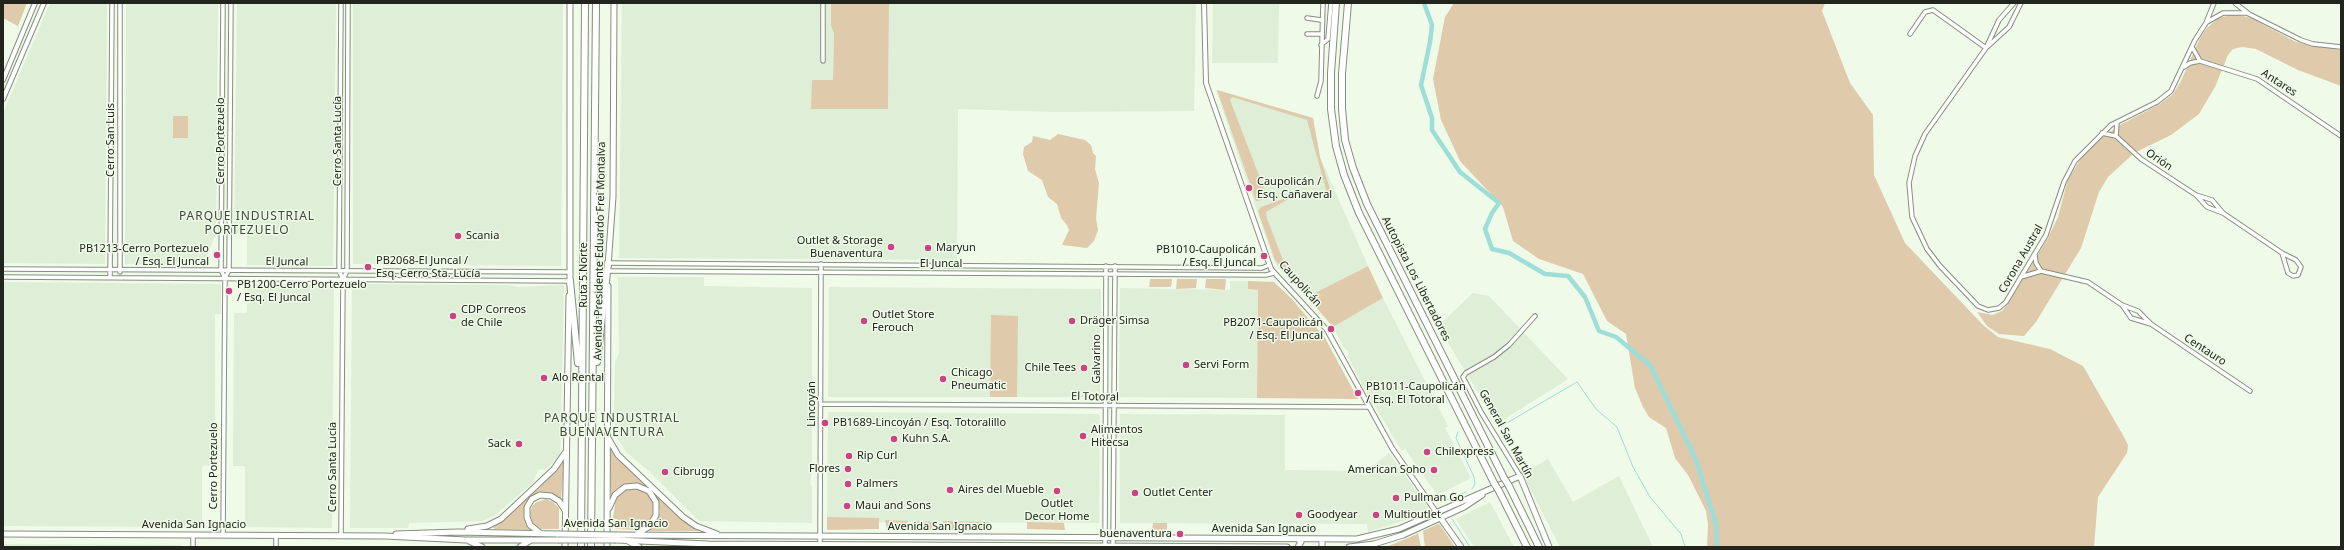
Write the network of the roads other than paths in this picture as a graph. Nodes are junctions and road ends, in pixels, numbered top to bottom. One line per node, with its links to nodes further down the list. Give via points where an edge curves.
1 (36, 3): 37 (street)
2 (44, 3): 39 (street)
3 (112, 3): 55 (street, Cerro San Luis)
4 (120, 3): 56 (street, Cerro San Luis)
5 (223, 3): 57 (street, Cerro Portezuelo)
6 (231, 3): 58 (street, Cerro Portezuelo)
7 (341, 3): 60 (street, Cerro Santa Lucía)
8 (348, 3): 61 (street, Cerro Santa Lucía)
9 (570, 3): 64 (main road)
10 (585, 3): 81 (highway, Ruta 5 Norte)
11 (596, 3): 80 (highway, Ruta 5 Norte)
12 (614, 3): 48 (main road, Avenida Presidente Eduardo Frei Montalva, via 613,197)
13 (823, 3): 34 (street)
14 (1204, 3): 51 (street, Caupolicán, via 1206,83)
15 (1323, 3): 25 (street)
16 (1331, 3): 30 (street, via 1328,39)
17 (1336, 3): 142 (highway, Autopista Los Libertadores, bridge, via 1331,109 1336,146 1344,175 1359,213)
18 (1348, 3): 143 (highway, Autopista Los Libertadores, bridge, via 1342,109 1345,140 1354,172 1377,224)
19 (2014, 3): 33 (street, Corona Austral, via 1996,25)
20 (2021, 3): 33 (street, Corona Austral, via 2009,27 1999,39)
21 (2214, 3): 26 (street, Corona Austral)
22 (2235, 3): 23 (street)
23 (2249, 14): 26 (street, via 2228,12); 32 (street, via 2307,42)
24 (1307, 18): 25 (street)
25 (1321, 20): 28 (street)
26 (2206, 23): 31 (street, Corona Austral)
27 (1307, 34): 28 (street)
28 (1321, 34): 30 (street)
29 (1910, 34): 33 (street, via 1925,12 1933,10)
30 (1321, 45): 38 (street, via 1321,81)
31 (2192, 47): 35 (street); 36 (street, Corona Austral)
32 (2341, 47)
33 (1986, 48): 73 (street, Corona Austral, via 1921,141 1910,177 1911,210 1918,234 1930,254 1981,307 1992,310 2001,306)
34 (823, 61)
35 (2200, 61): 36 (street); 43 (street, Antares, via 2262,81)
36 (2183, 68): 40 (street, Corona Austral, via 2176,85 2167,95)
37 (3, 80)
38 (1317, 96)
39 (3, 99)
40 (2117, 122): 41 (street, Corona Austral); 42 (street)
41 (2102, 133): 42 (street); 47 (street, Corona Austral, via 2078,157 2069,171 2051,226)
42 (2116, 136): 44 (street, Orión, via 2135,154)
43 (2341, 136)
44 (2196, 195): 45 (street, Orión, via 2207,207); 45 (street, Orión, via 2212,200)
45 (2223, 213): 46 (street, Orión)
46 (2282, 253): 46 (street, Orión, via 2288,273 2292,276 2298,275 2301,270 2300,264)
47 (2035, 254): 59 (street, via 2036,263); 73 (street, Corona Austral)
48 (608, 263): 49 (street, El Juncal); 62 (main road, Avenida Presidente Eduardo Frei Montalva); 80 (highway)
49 (646, 263): 50 (street, El Juncal); 63 (street)
50 (822, 264): 52 (street, El Juncal); 65 (street, Lincoyán)
51 (1269, 265): 53 (street, El Juncal, via 1262,268); 66 (street, Caupolicán)
52 (1106, 266): 53 (street, El Juncal); 67 (street, Galvarino)
53 (1115, 266): 68 (street, Galvarino)
54 (3, 269): 55 (street, El Juncal)
55 (110, 270): 56 (street, El Juncal); 70 (street, Cerro San Luis)
56 (120, 270): 57 (street, El Juncal); 71 (street, Cerro San Luis)
57 (221, 270): 58 (street, El Juncal); 72 (street, Cerro Portezuelo)
58 (229, 270): 60 (street, El Juncal); 72 (street, Cerro Portezuelo)
59 (2041, 270): 73 (street); 76 (street, Centauro, via 2088,282)
60 (339, 271): 61 (street, El Juncal); 74 (street, Cerro Santa Lucía)
61 (347, 271): 64 (street, El Juncal); 74 (street, Cerro Santa Lucía)
62 (608, 271): 63 (street, El Juncal); 86 (main road, Avenida Presidente Eduardo Frei Montalva)
63 (646, 271): 65 (street, El Juncal)
64 (570, 272): 75 (main road)
65 (821, 272): 67 (street, El Juncal); 82 (street, Lincoyán)
66 (1274, 273): 68 (street, El Juncal, via 1266,276); 85 (street, Caupolicán, via 1327,330)
67 (1106, 274): 68 (street, El Juncal); 83 (street, Galvarino)
68 (1115, 274): 84 (street, Galvarino)
69 (3, 277): 70 (street, El Juncal)
70 (110, 277): 71 (street, El Juncal)
71 (120, 277): 72 (street, El Juncal)
72 (225, 278): 74 (street, El Juncal); 101 (street, Cerro Portezuelo)
73 (2020, 278)
74 (343, 279): 75 (street, El Juncal); 103 (street, Cerro Santa Lucía)
75 (570, 281): 81 (highway); 87 (main road)
76 (2122, 305): 78 (street, Centauro, via 2138,311); 78 (street, Centauro, via 2131,318)
77 (1535, 316): 88 (street, General San Martín, via 1509,345 1464,375 1481,412)
78 (2150, 324): 79 (street, Centauro)
79 (2250, 391)
80 (593, 393): 133 (highway, Ruta 5 Norte)
81 (582, 402): 132 (highway, Ruta 5 Norte)
82 (820, 404): 83 (street, El Totoral); 107 (street, Lincoyán)
83 (1106, 406): 84 (street, El Totoral); 111 (street, Galvarino)
84 (1114, 406): 85 (street, El Totoral); 112 (street, Galvarino)
85 (1369, 407): 91 (street, Caupolicán, via 1398,458)
86 (607, 437): 92 (main road, Avenida Presidente Eduardo Frei Montalva); 106 (main road, via 618,454 687,520)
87 (566, 450): 90 (main road); 96 (main road, via 554,469 501,519 487,526)
88 (1520, 476): 89 (main road, Avenida San Ignacio); 144 (main road, General San Martín)
89 (1486, 492): 91 (main road, Avenida San Ignacio); 93 (main road, Avenida San Ignacio)
90 (565, 511): 98 (main road, via 559,501 552,496 540,494 532,499 527,509 527,517 533,528); 131 (main road)
91 (1436, 512): 93 (main road, Caupolicán); 94 (main road, Avenida San Ignacio)
92 (607, 515): 99 (main road, via 613,499 622,488 634,486 646,489 655,499 656,515 650,526); 134 (main road, Avenida Presidente Eduardo Frei Montalva)
93 (1441, 518): 95 (main road, Avenida San Ignacio); 141 (main road, Caupolicán)
94 (1420, 520): 95 (main road, via 1424,522); 115 (main road, Avenida San Ignacio, via 1391,532 1370,537)
95 (1424, 526): 140 (main road, Avenida San Ignacio, via 1381,543)
96 (458, 532): 98 (main road, Avenida San Ignacio); 104 (main road, Avenida San Ignacio)
97 (3, 534): 100 (main road, Avenida San Ignacio)
98 (541, 534): 109 (main road, Avenida San Ignacio, bridge)
99 (637, 534): 105 (main road, Avenida San Ignacio); 109 (main road, Avenida San Ignacio)
100 (193, 535): 101 (main road, Avenida San Ignacio); 127 (street)
101 (223, 535): 102 (main road, Avenida San Ignacio)
102 (276, 535): 103 (main road, Avenida San Ignacio); 128 (street)
103 (341, 536): 104 (main road, Avenida San Ignacio)
104 (385, 536): 116 (main road, Avenida San Ignacio)
105 (709, 536): 106 (main road, Avenida San Ignacio); 120 (main road)
106 (721, 536): 107 (main road, Avenida San Ignacio)
107 (820, 536): 108 (main road, Avenida San Ignacio); 121 (street, Lincoyán)
108 (850, 536): 110 (main road, Avenida San Ignacio); 122 (main road)
109 (617, 537): 117 (main road, Avenida San Ignacio, bridge); 118 (main road, Avenida San Ignacio)
110 (1013, 537): 111 (main road, Avenida San Ignacio); 123 (main road)
111 (1105, 538): 112 (main road, Avenida San Ignacio); 124 (street, Galvarino)
112 (1113, 538): 113 (main road, Avenida San Ignacio); 125 (street, Galvarino)
113 (1153, 538): 114 (main road, Avenida San Ignacio); 126 (main road)
114 (1298, 539): 115 (main road, Avenida San Ignacio); 138 (main road, via 1301,542)
115 (1322, 539): 139 (main road)
116 (466, 540): 117 (main road, Avenida San Ignacio); 129 (main road)
117 (533, 540): 130 (main road)
118 (625, 540): 119 (main road, Avenida San Ignacio); 135 (main road)
119 (696, 543): 120 (main road, Avenida San Ignacio); 136 (main road)
120 (709, 544): 121 (main road, Avenida San Ignacio)
121 (820, 544): 122 (main road, Avenida San Ignacio)
122 (850, 544): 123 (main road, Avenida San Ignacio)
123 (1013, 545): 124 (main road, Avenida San Ignacio)
124 (1105, 546): 125 (main road, Avenida San Ignacio)
125 (1113, 546): 126 (main road, Avenida San Ignacio)
126 (1153, 546): 137 (main road, Avenida San Ignacio)
127 (193, 547)
128 (276, 547)
129 (482, 547)
130 (520, 547)
131 (565, 547)
132 (581, 547)
133 (591, 547)
134 (607, 547)
135 (639, 547)
136 (683, 547)
137 (1287, 547)
138 (1298, 547)
139 (1322, 547)
140 (1349, 547)
141 (1461, 547)
142 (1527, 547)
143 (1539, 547)
144 (1549, 547)

